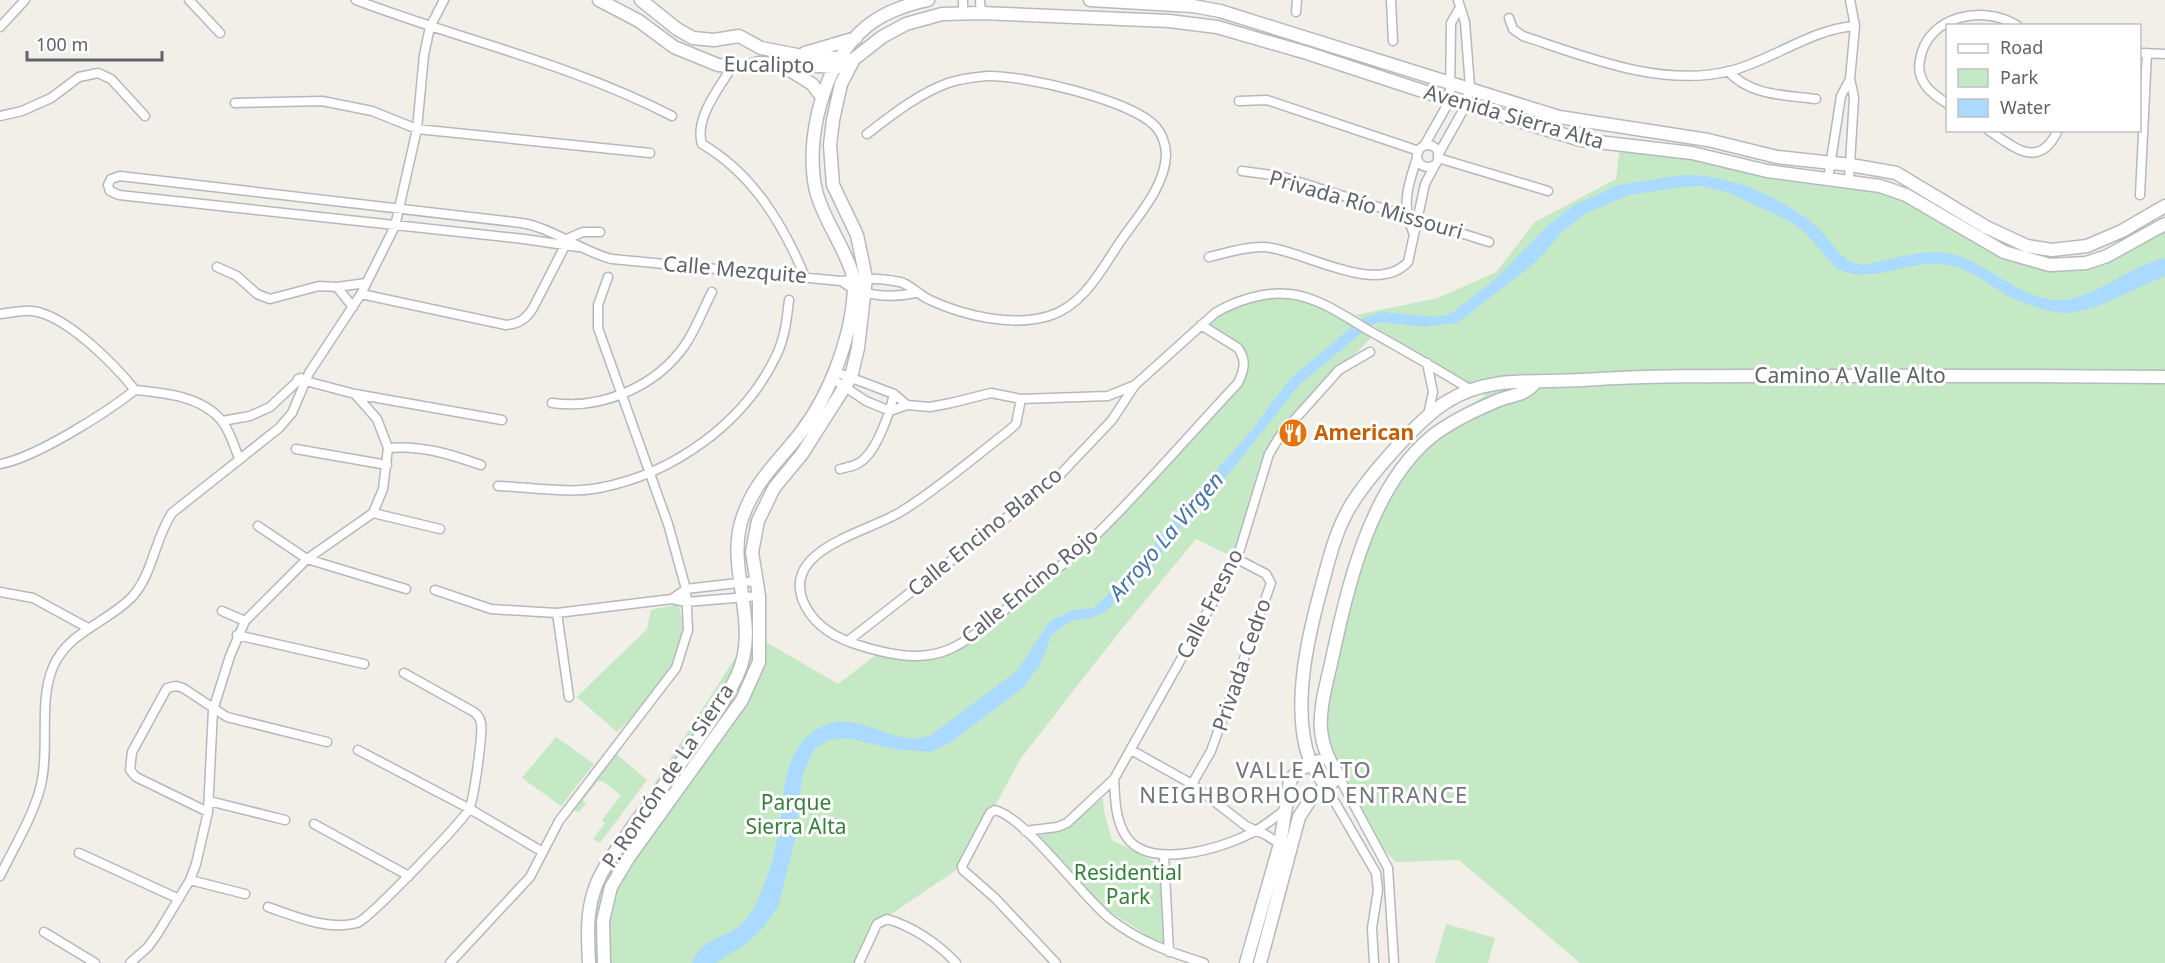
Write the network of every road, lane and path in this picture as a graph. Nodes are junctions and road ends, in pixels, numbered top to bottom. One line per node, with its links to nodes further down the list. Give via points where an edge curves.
1 (25, 0): 23 (street)
2 (189, 0): 26 (street)
3 (356, 0): 24 (street)
4 (444, 0): 24 (street)
5 (599, 0): 36 (street, Eucalipto, via 639,21 674,47)
6 (641, 0): 28 (street, Eucalipto, via 677,30 693,38)
7 (928, 0): 27 (street, via 897,8)
8 (963, 0): 17 (street)
9 (1090, 0): 15 (street, Avenida Sierra Alta)
10 (1298, 0): 16 (street)
11 (1391, 0): 29 (street)
12 (1850, 0): 21 (street)
13 (1458, 4): 30 (street, via 1451,23); 31 (street, via 1465,22)
14 (980, 6): 17 (street, Avenida Sierra Alta); 25 (street, Avenida Sierra Alta)
15 (1221, 10): 25 (street); 43 (street, Avenida Sierra Alta)
16 (1296, 12)
17 (963, 14): 38 (street, Avenida Sierra Alta, via 924,17 906,24)
18 (1509, 18): 41 (street, via 1516,33 1622,68 1674,74)
19 (1949, 24): 20 (street, via 1978,14 1993,15)
20 (2013, 24)
21 (1855, 26): 41 (street, via 1825,31); 42 (street)
22 (1946, 26): 50 (street, via 1933,33 1921,52 1919,75 1925,86)
23 (0, 27)
24 (430, 27): 54 (street, via 582,74); 57 (street)
25 (1217, 27): 47 (street, Avenida Sierra Alta)
26 (220, 33)
27 (856, 38): 35 (street); 38 (street)
28 (714, 40): 32 (street, Eucalipto, via 738,36); 36 (street)
29 (1393, 40)
30 (1451, 44): 31 (street); 43 (street)
31 (1466, 44): 44 (street)
32 (761, 48): 35 (street, Eucalipto); 37 (street)
33 (2143, 53): 34 (street); 72 (street)
34 (2165, 54)
35 (797, 56): 38 (street, Eucalipto)
36 (708, 62): 40 (street, Eucalipto)
37 (759, 63): 39 (street, Eucalipto); 40 (street, Eucalipto)
38 (844, 63): 39 (street, Eucalipto); 45 (street); 88 (street, P. Roncón de La Sierra, via 830,145 831,170 833,185 862,249)
39 (780, 64): 45 (street, via 812,84)
40 (732, 67): 86 (street, via 711,102 700,137 702,144 749,180 763,198)
41 (1728, 71): 46 (street, via 1737,81 1757,91)
42 (1850, 79): 55 (street, via 1841,96); 56 (street, via 1854,97)
43 (1452, 82): 44 (street, Avenida Sierra Alta); 47 (street)
44 (1470, 87): 51 (street); 60 (street, Avenida Sierra Alta, via 1559,117)
45 (822, 97): 88 (street, via 814,145 816,191)
46 (1816, 99)
47 (1450, 100): 51 (street, Avenida Sierra Alta); 63 (street)
48 (1239, 101): 63 (street, via 1268,100)
49 (235, 103): 57 (street, via 322,101 372,111)
50 (1946, 103)
51 (1466, 105): 62 (street, Avenida Sierra Alta, via 1581,140); 65 (street)
52 (0, 116): 53 (street, via 22,111 51,98 79,77 98,73 111,79)
53 (145, 116)
54 (672, 116)
55 (1838, 118): 56 (street); 66 (street)
56 (1852, 120): 67 (street)
57 (417, 129): 64 (street); 74 (street)
58 (1992, 132): 59 (street, via 2026,153 2044,148)
59 (2057, 132)
60 (1657, 133): 62 (street); 66 (street, Avenida Sierra Alta, via 1708,140 1777,157)
61 (867, 134): 91 (street, via 913,101 948,83 988,76 1068,90 1132,109 1155,126 1163,140 1165,164 1150,198 1091,285 1062,310 1028,319 986,316 953,310)
62 (1656, 148): 69 (street, Avenida Sierra Alta)
63 (1420, 152): 65 (street, via 1435,148); 65 (street, via 1424,166); 75 (street, via 1410,180)
64 (650, 153)
65 (1437, 159): 71 (street); 76 (street, via 1425,184)
66 (1831, 163): 67 (street, Avenida Sierra Alta); 69 (street)
67 (1851, 165): 70 (street); 73 (street, Avenida Sierra Alta, via 1896,173 2009,240 2044,249 2073,249 2097,243)
68 (1242, 171): 75 (street, Privada Río Missouri, via 1280,176)
69 (1828, 179): 70 (street, Avenida Sierra Alta)
70 (1849, 181): 77 (street, Avenida Sierra Alta, via 1906,195 2004,252 2050,265 2086,263 2107,256)
71 (1548, 191)
72 (2140, 195)
73 (2165, 206)
74 (400, 210): 78 (street); 78 (street, Calle Mezquite, via 120,176 108,185 110,191 119,195); 82 (street, Calle Mezquite, via 532,225)
75 (1405, 214): 76 (street, Privada Río Missouri); 80 (street)
76 (1419, 218): 80 (street); 81 (street, Privada Río Missouri)
77 (2165, 224)
78 (395, 226): 82 (street); 87 (street)
79 (600, 232): 82 (street, via 576,234)
80 (1413, 232): 83 (street, via 1408,262 1402,268 1381,274 1353,272 1264,247)
81 (1489, 242)
82 (565, 243): 86 (street, Calle Mezquite, via 629,261); 92 (street, via 533,308 515,324)
83 (1209, 256)
84 (217, 267): 89 (street, via 237,276 264,298 319,286)
85 (608, 277): 108 (street, via 597,319)
86 (805, 277): 88 (street, Calle Mezquite)
87 (366, 283): 89 (street); 92 (street)
88 (856, 284): 91 (street, via 898,297); 91 (street, via 902,282); 99 (street, P. Roncón de La Sierra); 102 (street, P. Roncón de La Sierra)
89 (337, 287): 94 (street)
90 (712, 292): 108 (street, via 685,346 650,378)
91 (916, 293)
92 (361, 294): 94 (street)
93 (789, 300): 126 (street, via 778,353 760,384 731,419 690,451)
94 (353, 307): 101 (street)
95 (0, 314): 105 (street, via 33,311 59,321 122,373)
96 (1201, 325): 98 (street, via 1226,306 1287,293 1331,308); 104 (street); 148 (street, Calle Encino Rojo, via 1242,353 1244,369 1238,383 1095,536 947,651 896,655)
97 (1370, 352): 132 (street, Calle Fresno, via 1339,370 1269,454)
98 (1426, 363): 106 (street); 115 (street, via 1433,392)
99 (834, 375): 102 (street); 134 (street, P. Roncón de La Sierra, via 801,433 759,482 748,503 737,544)
100 (2165, 377): 103 (street, Camino A Valle Alto, via 1657,377)
101 (302, 381): 107 (street); 118 (street, via 270,407 250,416); 121 (street, via 292,413 279,428)
102 (849, 381): 109 (street); 114 (street, via 866,401); 133 (street, P. Roncón de La Sierra, via 767,500 754,535)
103 (1535, 383): 106 (street, Camino A Valle Alto, via 1518,380); 156 (street, via 1528,391 1452,422 1415,453 1393,482 1360,554 1343,607 1322,712 1321,729)
104 (1135, 385): 110 (street); 117 (street, Calle Encino Blanco)
105 (135, 390): 118 (street, via 187,399); 122 (street, via 106,412)
106 (1471, 390): 115 (street, Camino A Valle Alto)
107 (355, 394): 116 (street); 119 (street, via 377,418)
108 (622, 394): 112 (street, via 584,405); 126 (street)
109 (894, 394): 113 (street); 114 (street)
110 (1107, 396): 111 (street); 117 (street, via 1113,407)
111 (1022, 399): 113 (street, via 991,393 930,407); 148 (street, Calle Encino Rojo, via 1016,424 905,510 831,545 806,564 799,586 808,614 822,629)
112 (552, 403)
113 (907, 405): 114 (street)
114 (890, 411): 125 (street, via 865,459)
115 (1428, 415): 157 (street, Camino A Valle Alto, via 1358,495 1336,535 1319,595 1301,700 1302,730)
116 (502, 420)
117 (1112, 420): 148 (street, Calle Encino Blanco, via 1049,484)
118 (222, 421): 121 (street)
119 (388, 448): 123 (street); 124 (street, via 407,446)
120 (296, 449): 123 (street)
121 (239, 458): 146 (street, via 172,513 164,524 142,584 128,601)
122 (0, 464)
123 (387, 465): 128 (street)
124 (481, 465)
125 (840, 469)
126 (651, 471): 127 (street, via 598,488); 136 (street)
127 (498, 486)
128 (373, 513): 130 (street); 131 (street)
129 (258, 526): 131 (street)
130 (440, 529)
131 (306, 559): 135 (street); 145 (street)
132 (1237, 559): 155 (street, Calle Fresno); 160 (street, Privada Cedro, via 1266,574 1271,583 1211,751)
133 (755, 581): 134 (street); 139 (street, P. Roncón de La Sierra)
134 (740, 583): 136 (street); 140 (street, P. Roncón de La Sierra)
135 (406, 589)
136 (686, 589): 141 (street); 142 (street)
137 (435, 590): 144 (street, via 491,609)
138 (0, 592): 146 (street, via 33,598)
139 (759, 596): 140 (street); 186 (street, P. Roncón de La Sierra, via 759,662 753,678 742,700 615,879 604,907)
140 (743, 597): 142 (street); 185 (street, P. Roncón de La Sierra, via 746,634 740,669 720,704 600,876 589,912)
141 (672, 599): 142 (street); 144 (street)
142 (686, 602): 171 (street, via 688,630 676,668 580,790)
143 (222, 611): 145 (street)
144 (557, 613): 151 (street)
145 (245, 621): 147 (street)
146 (88, 627): 174 (street, via 53,667 41,784)
147 (237, 635): 149 (street); 152 (street)
148 (848, 641)
149 (364, 664)
150 (404, 673): 163 (street, via 480,719 482,732)
151 (569, 697)
152 (213, 710): 153 (street, via 257,726); 162 (street); 165 (street, via 183,688 167,688 129,760 136,777)
153 (327, 742)
154 (358, 750): 163 (street)
155 (1131, 750): 159 (street, Calle Fresno); 160 (street)
156 (1328, 760): 157 (street); 158 (street)
157 (1311, 763): 161 (street, Camino A Valle Alto); 164 (street, via 1292,776)
158 (1339, 777): 161 (street); 194 (street, via 1388,868)
159 (1114, 779): 168 (street, Calle Fresno, via 1067,823); 173 (street, via 1123,833 1136,844)
160 (1192, 784): 169 (street)
161 (1325, 785): 192 (street, via 1304,806 1299,817); 193 (street, via 1376,873)
162 (209, 801): 165 (street); 166 (street)
163 (470, 808): 171 (street); 175 (street)
164 (1285, 810): 169 (street); 170 (street)
165 (208, 812): 176 (street)
166 (285, 820)
167 (314, 824): 175 (street)
168 (1025, 831): 181 (street, via 1108,916 1142,941); 189 (street, via 998,810 991,812 962,866)
169 (1254, 832): 170 (street, via 1266,834); 173 (street, via 1218,847)
170 (1280, 844): 191 (street)
171 (541, 851): 184 (street, via 519,891)
172 (79, 854): 178 (street)
173 (1164, 855): 181 (street)
174 (0, 876)
175 (408, 876): 179 (street, via 358,922 311,921)
176 (190, 880): 177 (street); 178 (street)
177 (245, 894)
178 (179, 899): 183 (street, via 148,947)
179 (267, 907)
180 (44, 932): 182 (street)
181 (1169, 952): 190 (street)
182 (95, 963)
183 (130, 963)
184 (450, 963)
185 (589, 963)
186 (604, 963)
187 (859, 963): 188 (street, via 880,921 887,919 935,944)
188 (956, 963)
189 (1056, 963)
190 (1204, 963)
191 (1246, 963)
192 (1260, 963)
193 (1374, 963)
194 (1394, 963)

